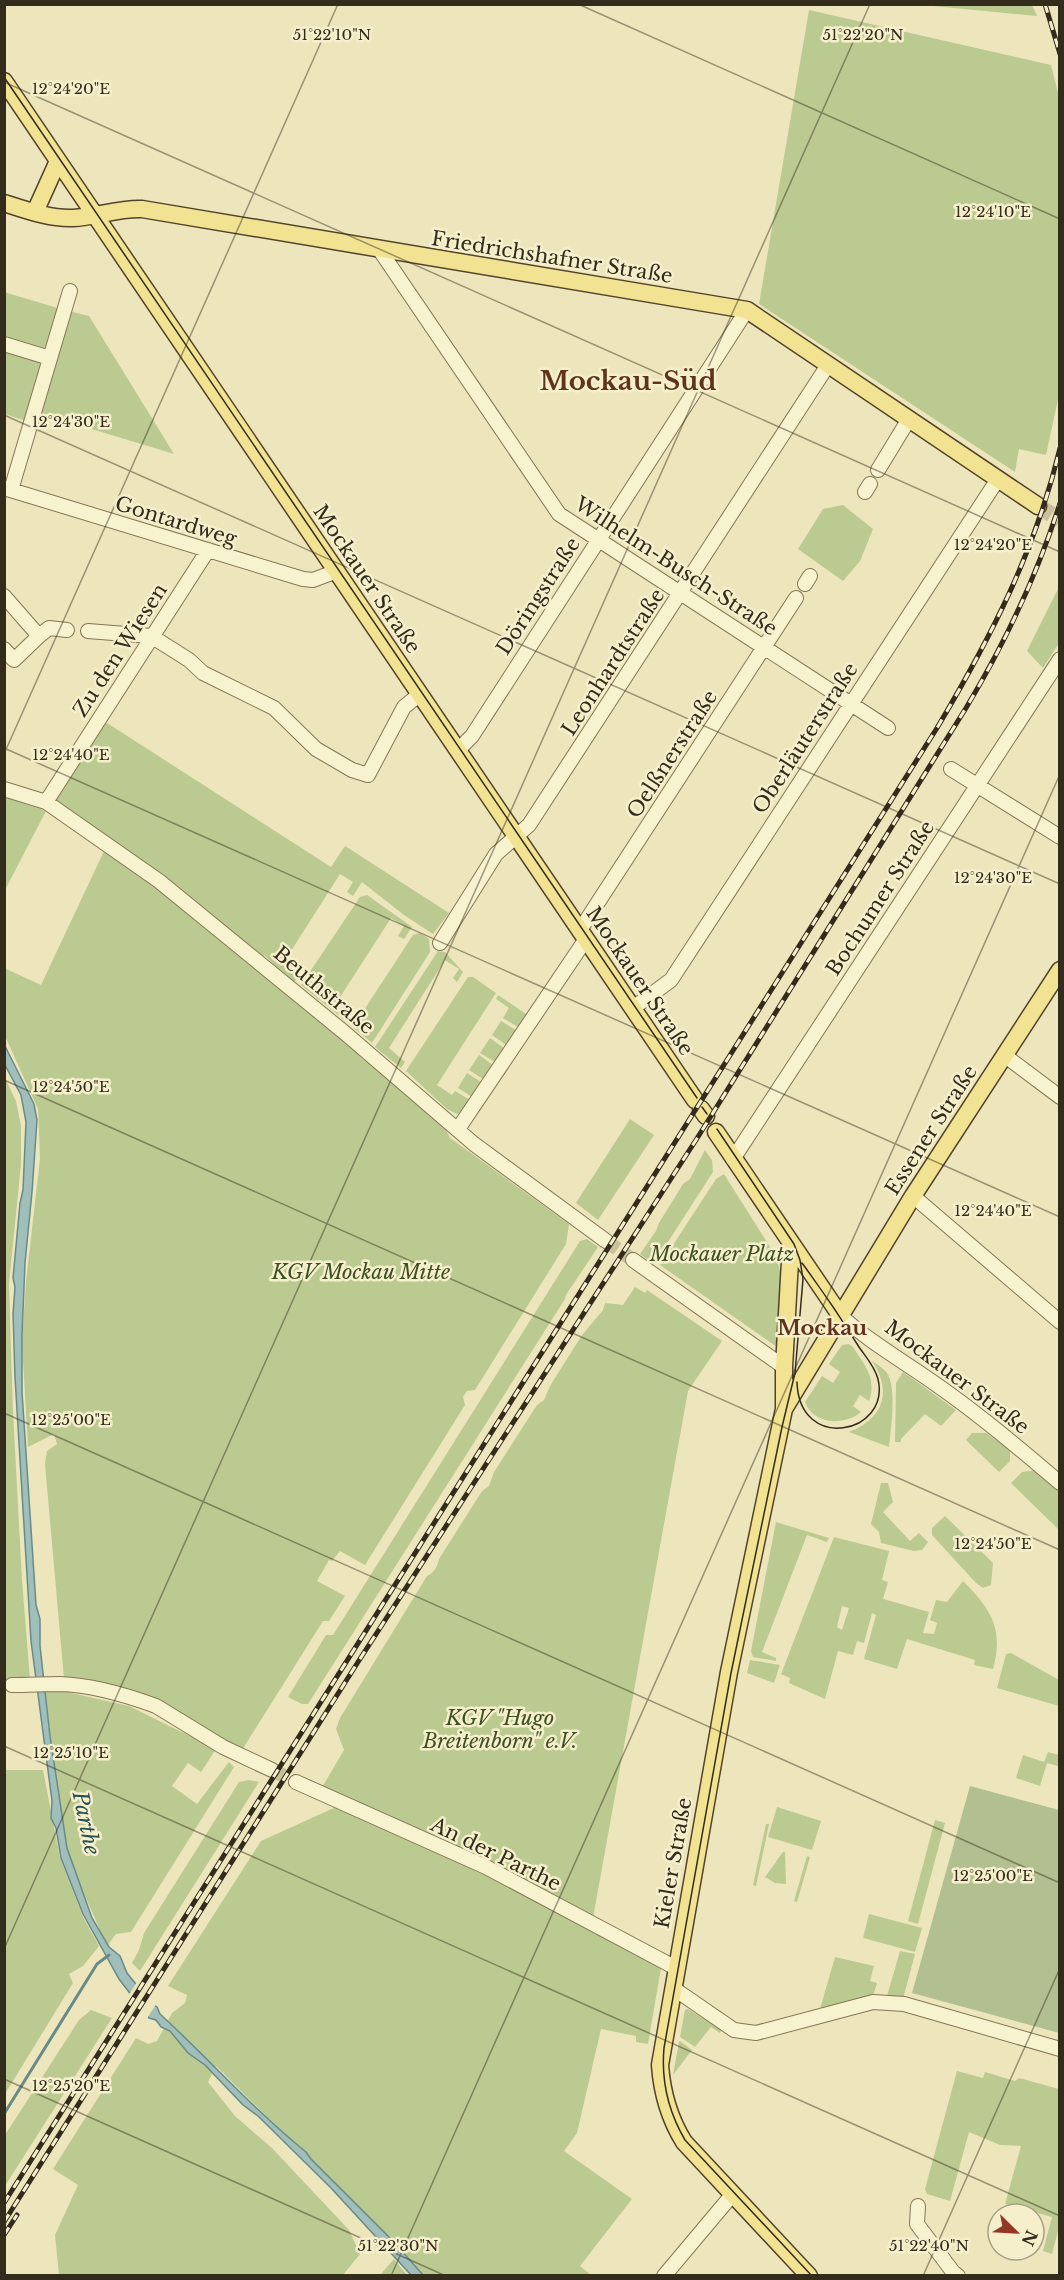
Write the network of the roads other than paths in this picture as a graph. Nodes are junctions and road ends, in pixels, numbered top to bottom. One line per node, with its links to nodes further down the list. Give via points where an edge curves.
1 (4, 81): 2 (main road, Mockauer Straße)
2 (58, 161): 4 (main road); 5 (main road, Mockauer Straße)
3 (4, 203): 4 (main road, Friedrichshafner Straße)
4 (35, 212): 5 (main road, Friedrichshafner Straße, via 67,218)
5 (95, 214): 6 (main road, Friedrichshafner Straße, via 142,209); 19 (main road, Mockauer Straße)
6 (379, 249): 8 (main road, Friedrichshafner Straße); 17 (street, Wilhelm-Busch-Straße, via 559,514)
7 (70, 291): 10 (street)
8 (747, 310): 11 (main road, Friedrichshafner Straße); 17 (street, Döringstraße)
9 (4, 344): 10 (street)
10 (50, 358): 15 (street)
11 (828, 365): 12 (main road, Friedrichshafner Straße); 20 (street, Leonhardtstraße)
12 (909, 419): 13 (street); 14 (main road, Friedrichshafner Straße)
13 (878, 470)
14 (998, 479): 16 (main road, Friedrichshafner Straße); 31 (street, Oberläuterstraße)
15 (8, 489): 18 (street, Gontardweg)
16 (1038, 506)
17 (598, 539): 20 (street, Wilhelm-Busch-Straße); 33 (street, Döringstraße, via 472,736)
18 (208, 550): 19 (street, Gontardweg, via 303,579); 26 (street, Zu den Wiesen)
19 (337, 571): 30 (main road, Mockauer Straße)
20 (681, 594): 27 (street, Wilhelm-Busch-Straße); 38 (street, Leonhardtstraße, via 529,825)
21 (4, 596): 25 (street)
22 (796, 598): 27 (street, Oelßnerstraße)
23 (67, 630): 25 (street, via 49,628)
24 (88, 631): 26 (street)
25 (39, 636): 28 (street, via 14,660)
26 (151, 636): 30 (street, via 213,679 274,708 316,749 368,775 404,707); 37 (street, Zu den Wiesen)
27 (764, 648): 31 (street, Wilhelm-Busch-Straße); 40 (street, Oelßnerstraße)
28 (4, 649)
29 (1059, 659): 35 (street, Bochumer Straße)
30 (420, 694): 33 (main road, Mockauer Straße)
31 (850, 704): 32 (street, Wilhelm-Busch-Straße); 43 (street, Oberläuterstraße, via 671,980)
32 (888, 728)
33 (458, 750): 38 (main road, Mockauer Straße)
34 (951, 769): 35 (street)
35 (976, 785): 39 (street); 49 (street, Bochumer Straße)
36 (4, 789): 37 (street, Beuthstraße)
37 (46, 802): 47 (street, Beuthstraße, via 159,881)
38 (516, 837): 40 (main road, Mockauer Straße); 41 (street, Leonhardtstraße, via 496,854)
39 (1059, 837)
40 (583, 935): 43 (main road, Mockauer Straße); 47 (street, Oelßnerstraße)
41 (440, 943)
42 (1059, 970): 44 (main road, Essener Straße)
43 (633, 1008): 46 (main road, Mockauer Straße)
44 (1004, 1055): 45 (street); 50 (main road, Essener Straße)
45 (1059, 1097)
46 (701, 1109)
47 (458, 1130): 51 (street, Beuthstraße)
48 (716, 1132): 49 (main road, Mockauer Straße)
49 (733, 1159): 52 (main road, Mockauer Straße)
50 (913, 1196): 54 (main road, Essener Straße); 55 (street)
51 (606, 1241)
52 (791, 1247): 54 (main road, Mockauer Straße); 56 (main road, Kieler Straße)
53 (633, 1260): 56 (street)
54 (840, 1315): 57 (main road, Kieler Straße); 58 (street, Mockauer Straße, via 938,1385)
55 (1059, 1322)
56 (783, 1367): 57 (main road, Kieler Straße)
57 (784, 1409): 62 (main road, Kieler Straße, via 729,1672)
58 (1059, 1483)
59 (12, 1685): 60 (street, via 99,1689 156,1706 223,1747)
60 (272, 1770)
61 (296, 1782): 62 (street, An der Parthe, via 486,1867)
62 (676, 1968): 63 (main road, Kieler Straße)
63 (673, 1988): 64 (street, via 734,2030 756,2033 873,2002 904,2004); 65 (main road, Kieler Straße, via 660,2065 672,2122 684,2142)
64 (1059, 2049)
65 (732, 2195): 67 (street); 68 (main road, Kieler Straße)
66 (918, 2206): 69 (street, via 917,2224)
67 (664, 2276)
68 (809, 2276)
69 (958, 2276)

